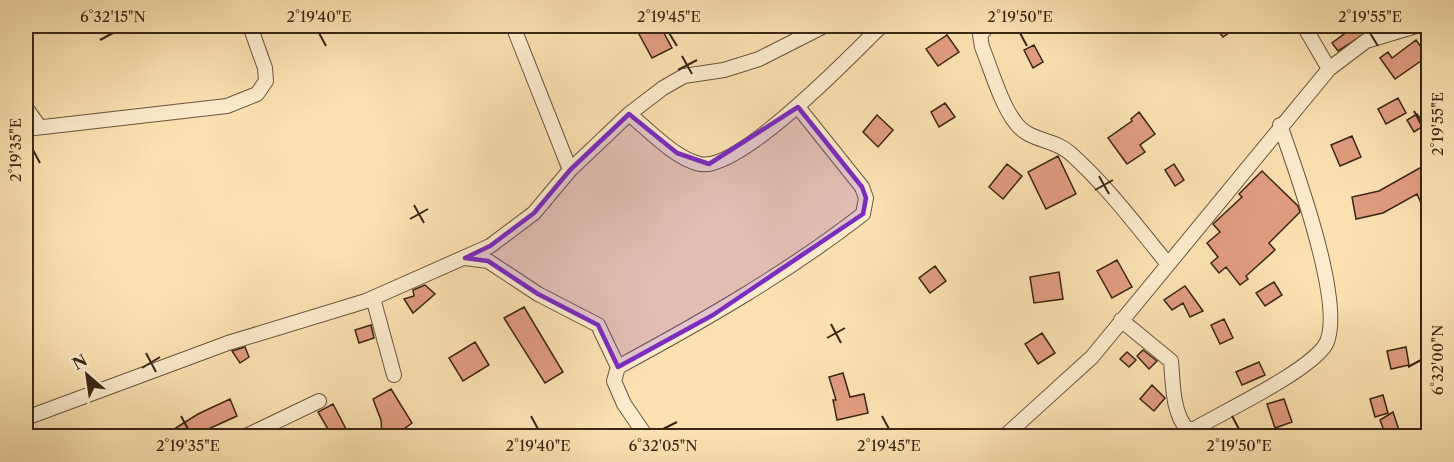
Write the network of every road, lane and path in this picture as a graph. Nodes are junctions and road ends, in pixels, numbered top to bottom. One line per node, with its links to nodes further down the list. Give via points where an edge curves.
1 (250, 26): 13 (street, via 266,68 266,81 257,94 227,106)
2 (513, 26): 14 (street)
3 (824, 26): 11 (street, via 759,59 684,76)
4 (881, 26): 9 (street)
5 (988, 26): 16 (street, via 980,34 982,47 1013,121 1030,135 1068,150)
6 (1304, 26): 8 (street)
7 (1416, 26): 8 (street, via 1366,41)
8 (1329, 69): 12 (street)
9 (798, 107): 11 (street, via 747,144 709,164 699,164 677,153); 19 (street, via 862,187 866,198 863,214 713,315)
10 (26, 108): 13 (street)
11 (629, 114): 14 (street)
12 (1280, 125): 16 (street); 18 (street, via 1314,226 1328,290 1331,326 1326,345 1310,363 1188,430 1182,424 1174,392 1171,361)
13 (32, 127)
14 (570, 170): 15 (street, via 534,213 513,231)
15 (465, 258): 17 (street); 19 (street, via 488,261 538,294 598,325)
16 (1167, 263): 18 (street)
17 (373, 298): 20 (street); 22 (street, via 228,343)
18 (1121, 320): 25 (street, via 1092,357)
19 (618, 367): 24 (street, via 614,381)
20 (394, 375)
21 (320, 401): 23 (street)
22 (26, 418)
23 (246, 436)
24 (646, 436)
25 (1005, 436)

